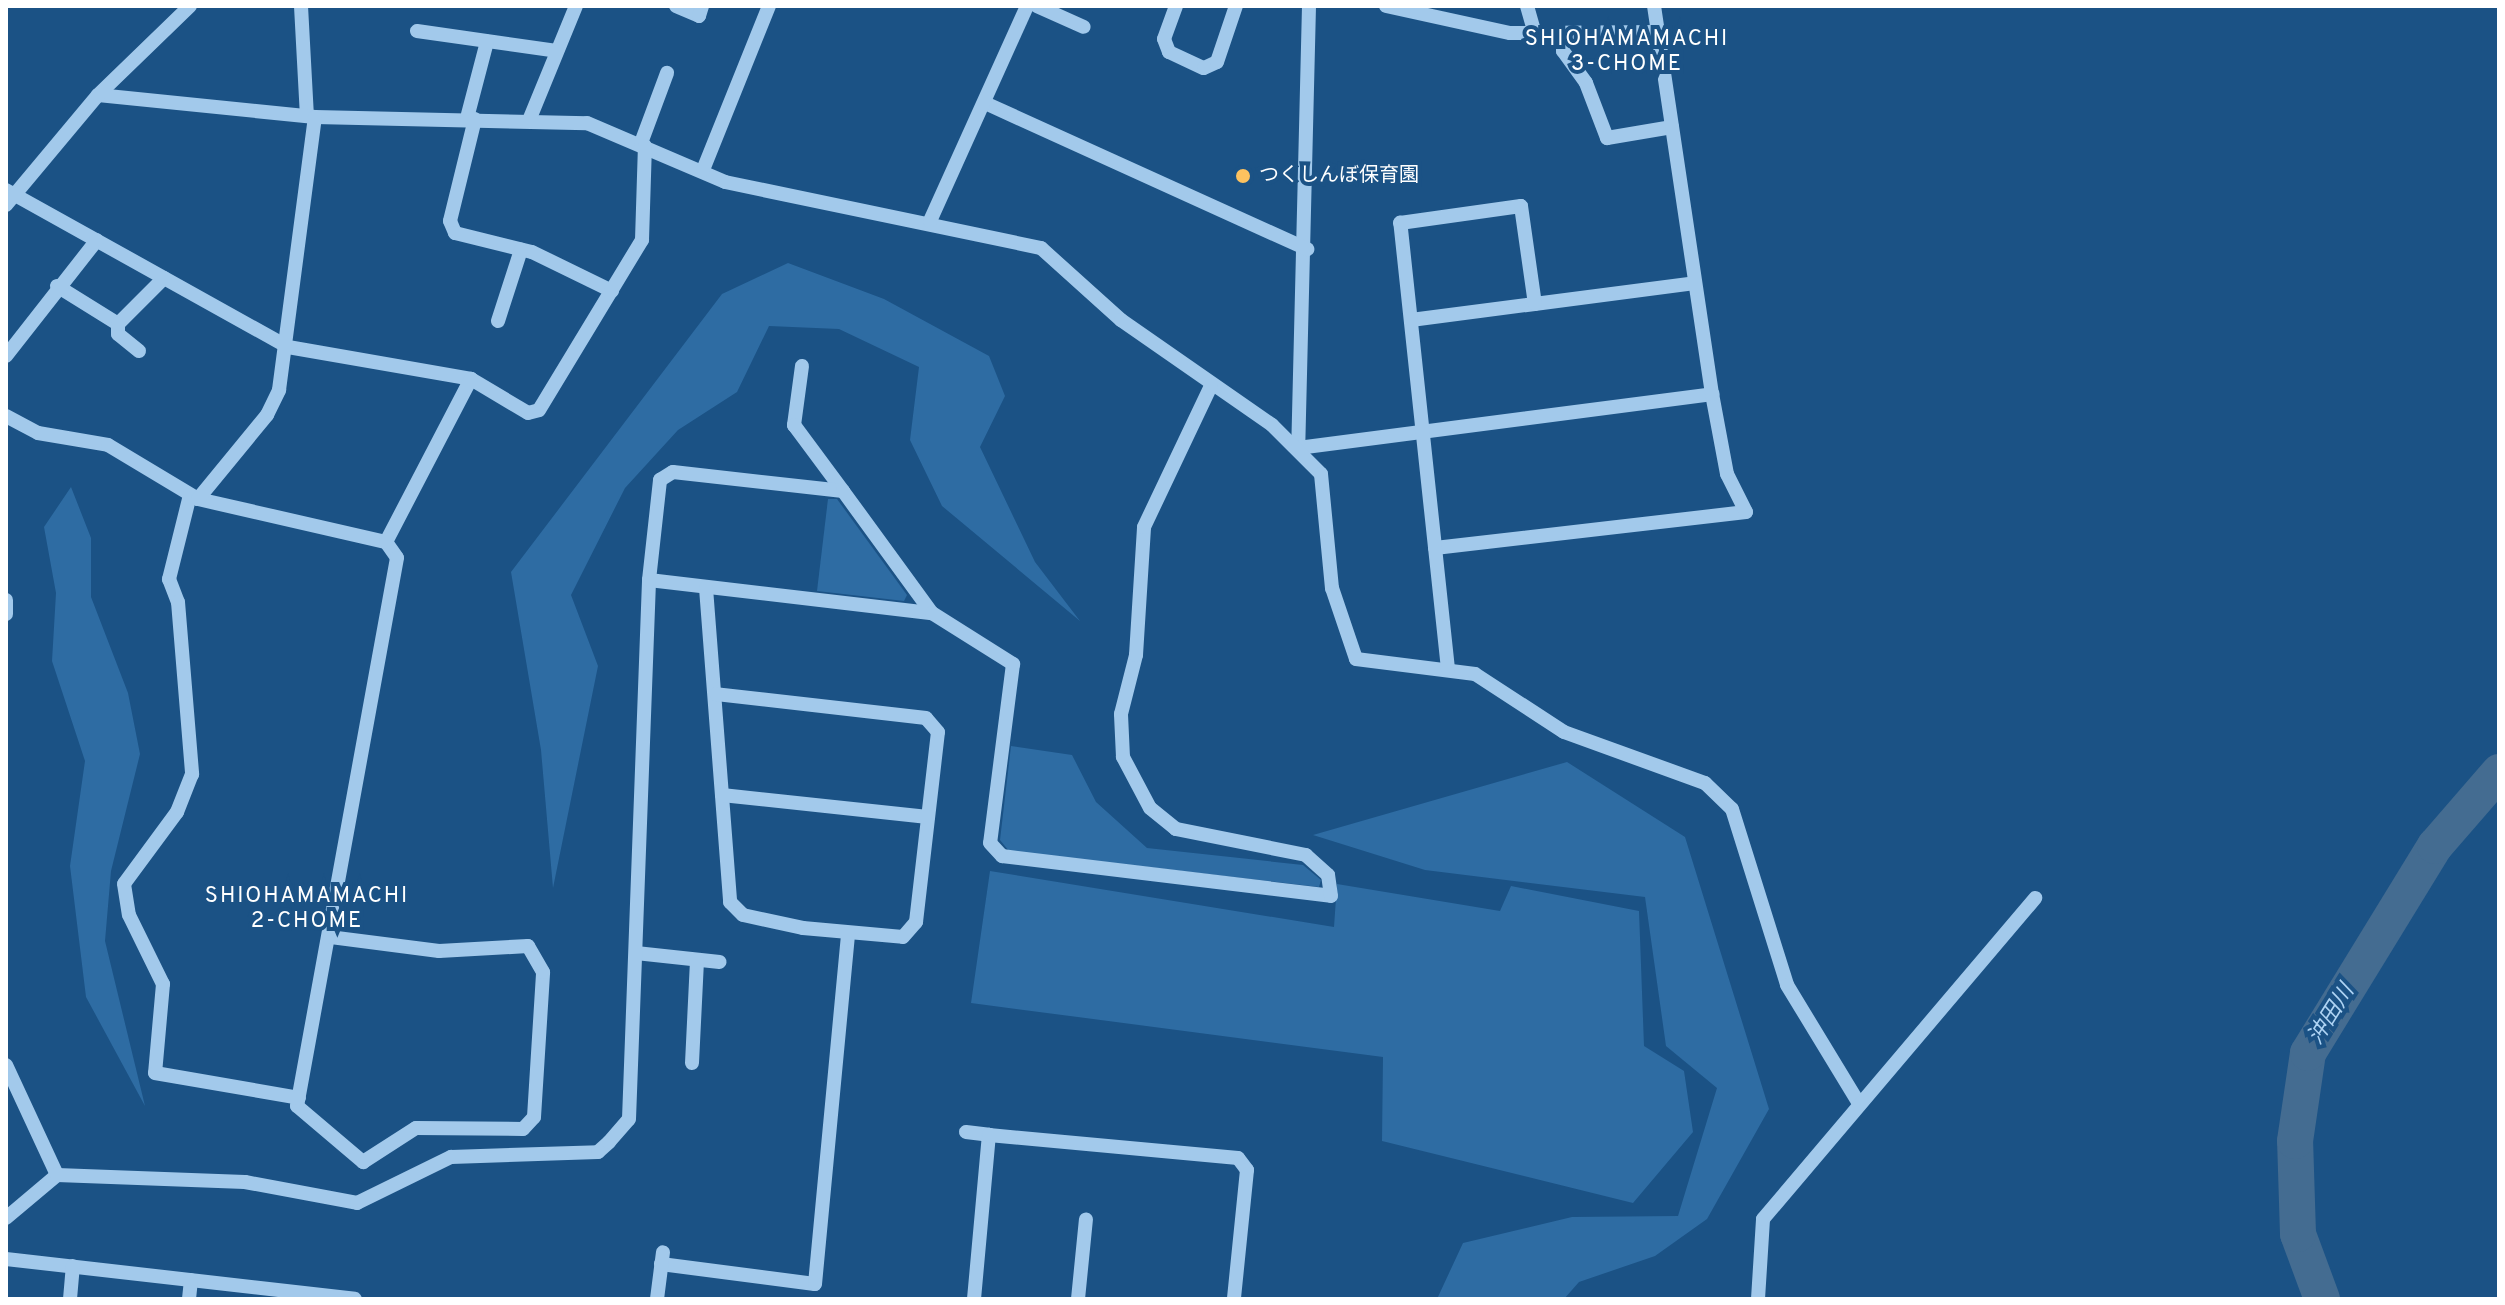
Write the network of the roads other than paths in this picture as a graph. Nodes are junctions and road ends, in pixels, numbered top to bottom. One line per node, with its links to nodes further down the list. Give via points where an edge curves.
1 (190, 6): 23 (street)
2 (301, 6): 25 (street)
3 (576, 6): 21 (street)
4 (676, 6): 5 (street, via 699,16)
5 (702, 6)
6 (769, 6): 30 (street)
7 (1027, 6): 24 (street)
8 (1037, 6): 15 (street)
9 (1176, 6): 10 (street, via 1164,39 1169,52 1204,68 1217,62)
10 (1236, 6)
11 (1309, 6): 34 (street)
12 (1386, 6): 18 (street)
13 (1527, 6): 18 (street)
14 (1654, 6): 17 (street)
15 (1084, 27)
16 (417, 31): 20 (street)
17 (1658, 32): 19 (street); 28 (street)
18 (1535, 34): 19 (street)
19 (1563, 35): 28 (street, via 1563,51 1586,83 1607,138)
20 (487, 42): 21 (street); 26 (street)
21 (557, 51): 27 (street)
22 (667, 73): 29 (street)
23 (98, 95): 25 (street); 31 (street)
24 (985, 103): 32 (street); 34 (street)
25 (311, 116): 26 (street); 44 (street)
26 (471, 118): 27 (street); 35 (street, via 450,221 455,233)
27 (530, 118): 29 (street, via 587,123)
28 (1672, 127): 37 (street)
29 (643, 144): 30 (street); 39 (street, via 642,240)
30 (703, 170): 32 (street, via 725,182)
31 (9, 196): 33 (street)
32 (930, 221): 49 (street, via 1041,248)
33 (97, 240): 36 (street); 38 (street)
34 (1307, 249): 53 (street)
35 (521, 250): 39 (street); 42 (street)
36 (164, 278): 43 (street); 44 (street)
37 (1695, 283): 40 (street); 50 (street)
38 (57, 286): 43 (street); 46 (street)
39 (612, 291): 48 (street, via 539,410 528,413)
40 (1535, 304): 41 (street); 41 (street, via 1521,206 1400,223)
41 (1411, 320): 52 (street)
42 (498, 321)
43 (118, 324): 45 (street, via 118,334)
44 (288, 347): 48 (street); 55 (street, via 267,415)
45 (139, 351)
46 (6, 356)
47 (802, 366): 54 (street, via 794,425)
48 (471, 379): 56 (street)
49 (1211, 386): 53 (street); 61 (street, via 1144,527 1136,655 1121,714 1123,757 1150,808 1176,829 1306,855 1328,875 1331,896 1002,856 990,843 1013,664)
50 (1712, 394): 52 (street); 57 (street, via 1727,474 1746,512)
51 (6, 416): 55 (street, via 38,433 108,445)
52 (1423, 430): 53 (street); 57 (street)
53 (1298, 448): 63 (street, via 1321,474 1332,588 1356,659)
54 (843, 491): 58 (street, via 673,472 660,480); 61 (street)
55 (194, 497): 56 (street); 75 (street, via 169,579 178,602 192,774 177,812 124,884 129,915 163,984 155,1073)
56 (386, 542): 69 (street, via 397,558)
57 (1435, 548): 63 (street)
58 (649, 580): 59 (street); 70 (street)
59 (706, 588): 61 (street); 64 (street)
60 (6, 600): 62 (street)
61 (932, 613)
62 (6, 614)
63 (1448, 669): 76 (street, via 1475,674 1564,732 1705,783 1732,809 1787,985)
64 (716, 694): 65 (street); 66 (street, via 926,718 938,732)
65 (722, 795): 66 (street); 68 (street, via 730,902 743,915)
66 (928, 817): 68 (street, via 916,922 903,937)
67 (2035, 898): 76 (street)
68 (848, 934): 85 (street)
69 (329, 937): 75 (street); 75 (street, via 439,951 528,946 543,972 534,1117 523,1129 416,1128 363,1162 297,1106)
70 (636, 953): 71 (street); 79 (street, via 629,1119 598,1152 451,1157 357,1203 245,1182)
71 (697, 960): 72 (street); 73 (street)
72 (720, 962)
73 (692, 1063)
74 (6, 1065): 79 (street)
75 (299, 1098)
76 (1858, 1102): 94 (street, via 1763,1219)
77 (966, 1132): 78 (street)
78 (989, 1135): 91 (street); 93 (street, via 1238,1158 1247,1170)
79 (57, 1175): 80 (street)
80 (6, 1218)
81 (1086, 1219): 92 (street)
82 (6, 1259): 83 (street)
83 (73, 1266): 84 (street); 87 (street)
84 (191, 1280): 86 (street); 88 (street)
85 (814, 1292): 90 (street, via 662,1258)
86 (310, 1296): 89 (street)
87 (70, 1299)
88 (189, 1299)
89 (355, 1299)
90 (657, 1299)
91 (974, 1299)
92 (1078, 1299)
93 (1234, 1299)
94 (1758, 1299)

